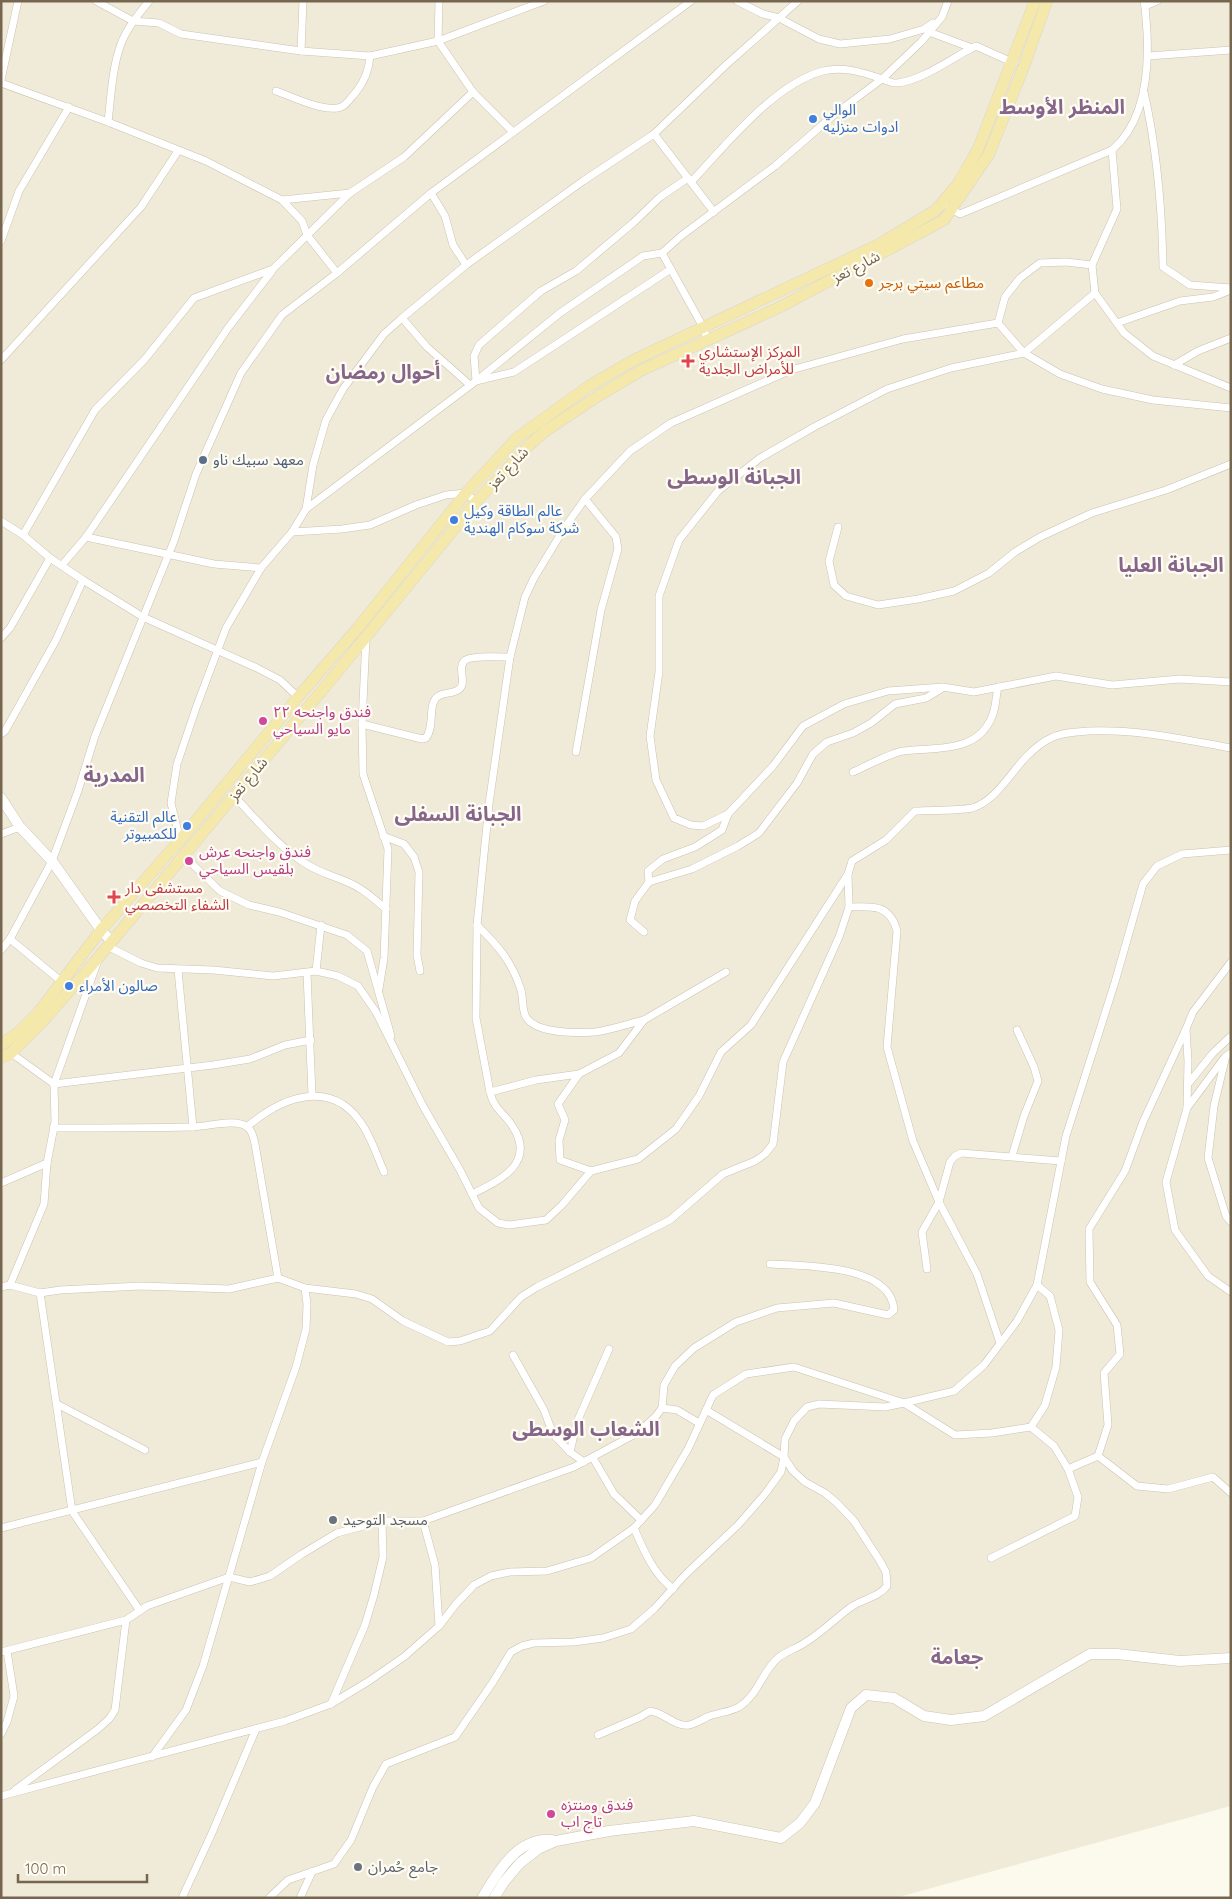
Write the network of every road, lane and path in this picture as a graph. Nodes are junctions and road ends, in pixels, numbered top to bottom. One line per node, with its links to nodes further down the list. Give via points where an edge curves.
1 (18, 1): 28 (street)
2 (96, 1): 17 (street)
3 (149, 1): 17 (street)
4 (303, 1): 22 (street)
5 (439, 1): 19 (street)
6 (544, 1): 19 (street)
7 (691, 1): 34 (street)
8 (737, 1): 16 (street)
9 (798, 1): 16 (street)
10 (948, 1): 15 (street)
11 (1035, 1): 25 (main road, شارع تعز)
12 (1047, 1): 26 (main road, شارع تعز)
13 (1157, 1): 14 (street)
14 (1144, 4): 24 (street)
15 (942, 17): 16 (street, via 924,30 840,44 819,39); 18 (street)
16 (779, 18): 35 (street)
17 (133, 21): 22 (street, via 159,23 181,34); 33 (street, via 121,45)
18 (929, 32): 20 (street); 27 (street)
19 (438, 41): 23 (street); 31 (street)
20 (972, 48): 25 (street, via 976,46); 27 (street, via 925,74 896,84)
21 (1231, 50): 24 (street)
22 (301, 51): 23 (street)
23 (370, 56): 29 (street, via 365,78 354,94 335,109)
24 (1148, 56): 30 (street)
25 (1012, 62): 26 (street); 42 (main road, شارع تعز, via 978,149)
26 (1024, 66): 42 (main road, شارع تعز, via 989,154)
27 (882, 79): 38 (street, via 841,69 825,70 803,78 757,113); 43 (street)
28 (1, 82): 32 (street)
29 (276, 91)
30 (1144, 91): 36 (street, via 1134,122); 52 (street, via 1153,130 1163,267 1190,285)
31 (473, 92): 34 (street); 39 (street, via 404,158)
32 (69, 108): 33 (street); 45 (street, via 19,191)
33 (108, 122): 37 (street)
34 (512, 132): 40 (street)
35 (654, 134): 38 (street); 47 (street)
36 (1112, 150): 42 (street, via 960,214); 48 (street, via 1117,210)
37 (178, 151): 41 (street, via 206,161); 61 (street, via 141,207)
38 (690, 180): 43 (street); 63 (street, via 660,197 576,271 542,292 479,346 474,356)
39 (350, 193): 41 (street); 44 (street)
40 (431, 193): 47 (street, via 445,216 453,245); 51 (street)
41 (282, 200): 44 (street, via 302,221)
42 (947, 206): 57 (main road, شارع تعز, via 878,245); 59 (main road, شارع تعز, via 944,220 780,307)
43 (714, 212): 46 (street)
44 (306, 235): 49 (street); 51 (street)
45 (2, 238)
46 (662, 253): 50 (street); 63 (street, via 644,256 560,313)
47 (466, 265): 54 (street)
48 (1092, 265): 53 (street); 56 (street, via 1040,264 1020,278 1004,297)
49 (273, 270): 74 (street, via 202,294 190,302 145,359 95,410); 75 (street, via 228,328)
50 (671, 270): 57 (street); 63 (street, via 514,372)
51 (337, 273): 76 (street, via 282,314 241,372 196,474)
52 (1231, 289): 55 (street, via 1213,297 1180,301)
53 (1096, 293): 55 (street); 60 (street)
54 (402, 318): 63 (street, via 427,347); 70 (street, via 384,334 343,389 326,420 313,465)
55 (1117, 322): 62 (street, via 1124,333 1153,356)
56 (998, 323): 60 (street); 68 (street, via 903,339 791,370 671,422 630,451)
57 (703, 327): 59 (street); 67 (main road, شارع تعز, via 589,386 517,438)
58 (1231, 338): 62 (street)
59 (708, 341): 69 (main road, شارع تعز, via 642,370 544,432)
60 (1024, 353): 65 (street, via 1060,374 1102,388 1153,400); 98 (street, via 951,368 887,390 814,427 760,458 718,491 679,540 660,596 659,672 650,736 656,780 674,818 681,822 703,826)
61 (1, 360)
62 (1174, 365): 64 (street)
63 (473, 383): 70 (street)
64 (1231, 388)
65 (1231, 408)
66 (1231, 464): 72 (street, via 1166,490 1092,512 1040,537 989,573 954,591 918,599 878,605 846,596 834,585 829,561)
67 (466, 493): 69 (street); 73 (street, via 446,495 416,505 370,526); 82 (main road, شارع تعز)
68 (584, 499): 86 (street, via 525,597); 94 (street, via 616,537 618,549 601,610)
69 (476, 502): 83 (main road, شارع تعز)
70 (306, 509): 73 (street)
71 (1, 522): 74 (street)
72 (838, 527)
73 (292, 532): 79 (street)
74 (23, 536): 77 (street)
75 (86, 537): 76 (street); 78 (street)
76 (167, 554): 79 (street, via 214,564); 81 (street)
77 (50, 558): 78 (street); 84 (street)
78 (62, 565): 80 (street)
79 (261, 568): 85 (street, via 226,628)
80 (83, 580): 81 (street); 92 (street, via 56,640)
81 (143, 617): 85 (street); 105 (street, via 95,736)
82 (357, 629): 83 (street); 90 (main road, شارع تعز)
83 (366, 637): 91 (street); 96 (main road, شارع تعز)
84 (1, 638)
85 (218, 650): 90 (street, via 280,680); 102 (street, via 177,764 171,803)
86 (510, 657): 91 (street, via 464,661 460,688 436,697 433,703 426,738); 111 (street, via 489,804)
87 (1231, 682): 89 (street, via 1180,679 1112,685 1056,676)
88 (943, 687): 89 (street, via 974,692); 98 (street, via 888,691 844,704 803,726 773,766); 107 (street, via 926,698 895,704 854,734 826,742 813,754 797,783 759,833 692,869)
89 (998, 687): 95 (street, via 993,714 977,736 966,743 902,752)
90 (298, 697): 102 (main road, شارع تعز)
91 (362, 724): 101 (street, via 363,774)
92 (1, 734)
93 (1231, 748): 106 (street, via 1138,732 1071,732 1052,737 1026,757 986,801 973,808 915,811 886,840 852,861)
94 (576, 752)
95 (854, 772)
96 (234, 796): 104 (main road, شارع تعز); 109 (street, via 303,863 367,892)
97 (1, 798): 99 (main road)
98 (728, 814): 107 (street, via 722,830 695,847 663,859 648,871)
99 (20, 827): 100 (street); 105 (main road)
100 (1, 834)
101 (383, 836): 109 (street, via 388,849); 121 (street, via 404,844 414,856 419,872 417,954)
102 (180, 840): 112 (main road, شارع تعز)
103 (1231, 850): 146 (street, via 1182,854 1157,866 1143,884)
104 (184, 856): 110 (street, via 220,891 249,905); 115 (main road, شارع تعز)
105 (52, 861): 112 (main road); 114 (street)
106 (848, 874): 108 (street); 148 (street, via 751,1025 721,1052 700,1096 676,1129 638,1159)
107 (649, 882): 113 (street, via 635,901 630,920)
108 (849, 907): 152 (street, via 874,906 894,920 897,931 887,1047 913,1141); 160 (street, via 839,937 783,1062 773,1144 765,1154 723,1174 670,1220 521,1297 490,1331 460,1342 448,1342 430,1335 372,1299)
109 (386, 909): 125 (street)
110 (321, 925): 120 (street); 125 (street, via 346,935 367,951)
111 (477, 925): 126 (street, via 510,961 530,1023 556,1031 595,1032); 139 (street, via 476,1018)
112 (100, 930): 115 (main road); 124 (main road, شارع تعز)
113 (644, 932)
114 (10, 940): 116 (street); 124 (street)
115 (109, 944): 117 (main road, شارع تعز); 119 (street, via 140,963)
116 (1, 950)
117 (98, 958): 133 (main road, شارع تعز, via 44,1020); 137 (street)
118 (1231, 962): 127 (street, via 1192,1012)
119 (178, 970): 122 (street, via 273,976); 135 (street)
120 (316, 971): 122 (street); 132 (street, via 338,976 358,986)
121 (420, 971)
122 (307, 972): 130 (street)
123 (726, 972): 126 (street)
124 (62, 982): 131 (main road, شارع تعز, via 38,1013)
125 (379, 989): 132 (street)
126 (644, 1020): 136 (street, via 619,1053)
127 (1186, 1029): 138 (street); 174 (street, via 1143,1122 1125,1171 1089,1229 1090,1282 1117,1325 1120,1354 1104,1373 1108,1425)
128 (1017, 1030): 145 (street, via 1038,1081)
129 (1231, 1036): 138 (street, via 1212,1053)
130 (311, 1040): 135 (street, via 285,1045 250,1059); 140 (street)
131 (1, 1045)
132 (395, 1049): 151 (street, via 422,1106)
133 (6, 1055): 137 (street)
134 (1228, 1055): 141 (street); 153 (street, via 1214,1106 1208,1158 1226,1216)
135 (187, 1068): 137 (street); 144 (street)
136 (579, 1074): 139 (street, via 536,1080); 148 (street, via 558,1104 565,1120 559,1140 560,1160)
137 (54, 1084): 143 (street)
138 (1187, 1084): 141 (street)
139 (490, 1092): 151 (street, via 492,1103 513,1127 521,1144 520,1154 517,1163 500,1181)
140 (312, 1095): 142 (street, via 295,1098 264,1112); 149 (street, via 343,1105 356,1117)
141 (1187, 1108): 161 (street, via 1166,1182 1175,1230 1208,1276)
142 (247, 1127): 144 (street, via 234,1123); 156 (street, via 255,1144)
143 (53, 1128): 144 (street); 147 (street)
144 (193, 1128)
145 (1012, 1156): 146 (street); 152 (street, via 961,1152 950,1162)
146 (1061, 1161): 158 (street)
147 (47, 1163): 150 (street); 157 (street, via 44,1204)
148 (591, 1171): 151 (street, via 546,1220 509,1225 498,1223 479,1208)
149 (384, 1172)
150 (1, 1183)
151 (472, 1194)
152 (939, 1202): 155 (street, via 922,1232); 163 (street, via 977,1274)
153 (1231, 1222)
154 (770, 1264): 168 (street, via 858,1273 878,1283 893,1302 894,1310 888,1315 834,1303 777,1308 736,1322 694,1348 675,1366 664,1385)
155 (927, 1270)
156 (278, 1278): 160 (street); 162 (street, via 229,1289 141,1286)
157 (10, 1285): 159 (street); 162 (street)
158 (1037, 1285): 163 (street, via 1017,1321); 171 (street, via 1050,1296 1059,1330 1056,1367 1048,1396)
159 (1, 1288)
160 (305, 1288): 177 (street, via 306,1329)
161 (1231, 1292)
162 (40, 1293): 167 (street)
163 (1000, 1343): 166 (street, via 984,1365 954,1392)
164 (609, 1349): 173 (street, via 577,1422)
165 (513, 1356): 173 (street, via 544,1410 552,1434)
166 (904, 1403): 169 (street, via 794,1368 746,1374 713,1395); 171 (street, via 955,1435); 175 (street, via 885,1407 819,1404 807,1407 794,1421 785,1439)
167 (57, 1404): 172 (street); 181 (street)
168 (662, 1408): 170 (street, via 677,1410); 176 (street, via 639,1432)
169 (706, 1410): 170 (street); 175 (street)
170 (699, 1423): 182 (street, via 668,1484)
171 (1031, 1427): 179 (street, via 1054,1446)
172 (145, 1450)
173 (570, 1452): 178 (street)
174 (1098, 1456): 179 (street); 180 (street, via 1137,1486 1168,1489 1213,1477)
175 (784, 1457): 189 (street, via 780,1472 765,1494); 198 (street, via 804,1482 825,1493 854,1521 886,1572 887,1586 882,1592 852,1607 804,1644 780,1656 766,1670 749,1700 736,1708 688,1725 650,1710)
176 (593, 1458): 178 (street); 182 (street, via 614,1494)
177 (262, 1462): 181 (street); 188 (street)
178 (584, 1462): 184 (street)
179 (1068, 1469): 187 (street, via 1078,1497 1075,1516)
180 (1231, 1493)
181 (72, 1511): 185 (street); 190 (street)
182 (641, 1520): 186 (street)
183 (382, 1521): 184 (street); 188 (street, via 337,1533 270,1576 250,1582); 195 (street, via 383,1557 374,1595 365,1625)
184 (423, 1521): 192 (street, via 435,1565)
185 (1, 1528)
186 (634, 1528): 189 (street, via 654,1570); 192 (street, via 592,1558 547,1571 491,1576 474,1585)
187 (991, 1558)
188 (229, 1577): 190 (street); 199 (street, via 203,1666 186,1710)
189 (673, 1590): 203 (street, via 631,1629 603,1638 534,1643 511,1652 455,1737 386,1764 351,1840 334,1864)
190 (140, 1611): 191 (street)
191 (126, 1620): 193 (street); 200 (street, via 115,1710 98,1729)
192 (439, 1626): 195 (street, via 405,1656)
193 (4, 1651): 197 (street, via 14,1696)
194 (1231, 1658): 202 (main road, via 1180,1661 1090,1654 984,1716 952,1720 924,1716 894,1698 866,1695 851,1708 815,1803 800,1823 781,1838 694,1821)
195 (331, 1704): 196 (street)
196 (256, 1729): 199 (street); 204 (street)
197 (1, 1734)
198 (598, 1735)
199 (152, 1756): 200 (street)
200 (10, 1794): 201 (street)
201 (1, 1796)
202 (556, 1841): 207 (main road, via 536,1841 519,1849); 208 (main road, via 538,1849 520,1863)
203 (312, 1872): 205 (street, via 288,1880); 206 (street)
204 (182, 1898)
205 (269, 1898)
206 (300, 1898)
207 (482, 1898)
208 (494, 1898)

